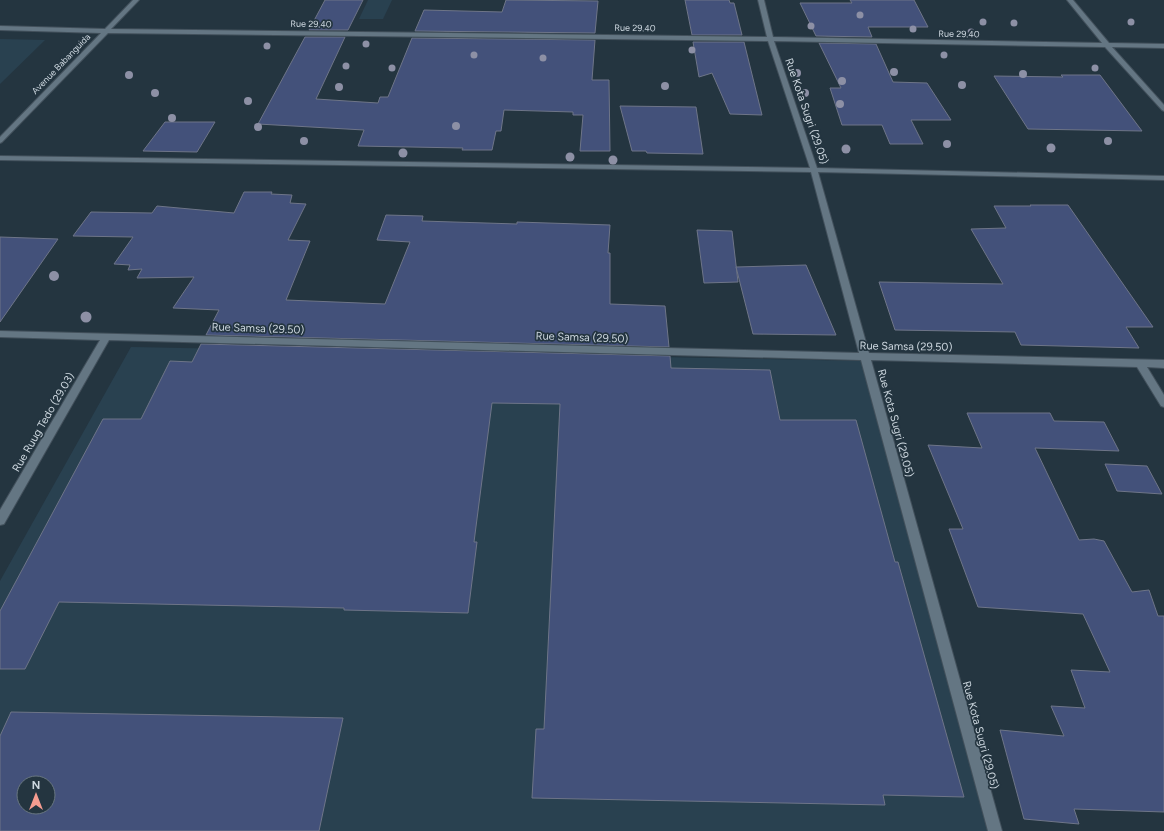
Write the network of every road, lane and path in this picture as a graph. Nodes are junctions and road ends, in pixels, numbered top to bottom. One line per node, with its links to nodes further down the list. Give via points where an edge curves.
1 (136, 0): 5 (street, Avenue Babanguida)
2 (761, 0): 6 (street, Rue Kota Sugri (29.05))
3 (1070, 0): 7 (street)
4 (0, 28): 5 (street, Rue 29.40)
5 (106, 31): 6 (street, Rue 29.40); 10 (street, Avenue Babanguida)
6 (770, 39): 7 (street, Rue 29.40); 12 (street, Rue Kota Sugri (29.05))
7 (1107, 46): 8 (street, Rue 29.40); 9 (street)
8 (1164, 46)
9 (1164, 109)
10 (0, 141)
11 (0, 158): 12 (street)
12 (814, 170): 13 (street); 16 (street, Rue Kota Sugri (29.05))
13 (1164, 178)
14 (0, 334): 15 (street, Rue Samsa (29.50))
15 (107, 336): 16 (street, Rue Samsa (29.50)); 20 (street, Rue Ruug Tedo (29.03))
16 (865, 357): 17 (street, Rue Samsa (29.50)); 21 (street, Rue Kota Sugri (29.05))
17 (1140, 364): 18 (street, Rue Samsa (29.50)); 19 (street)
18 (1164, 364)
19 (1164, 404)
20 (0, 520)
21 (995, 831)

